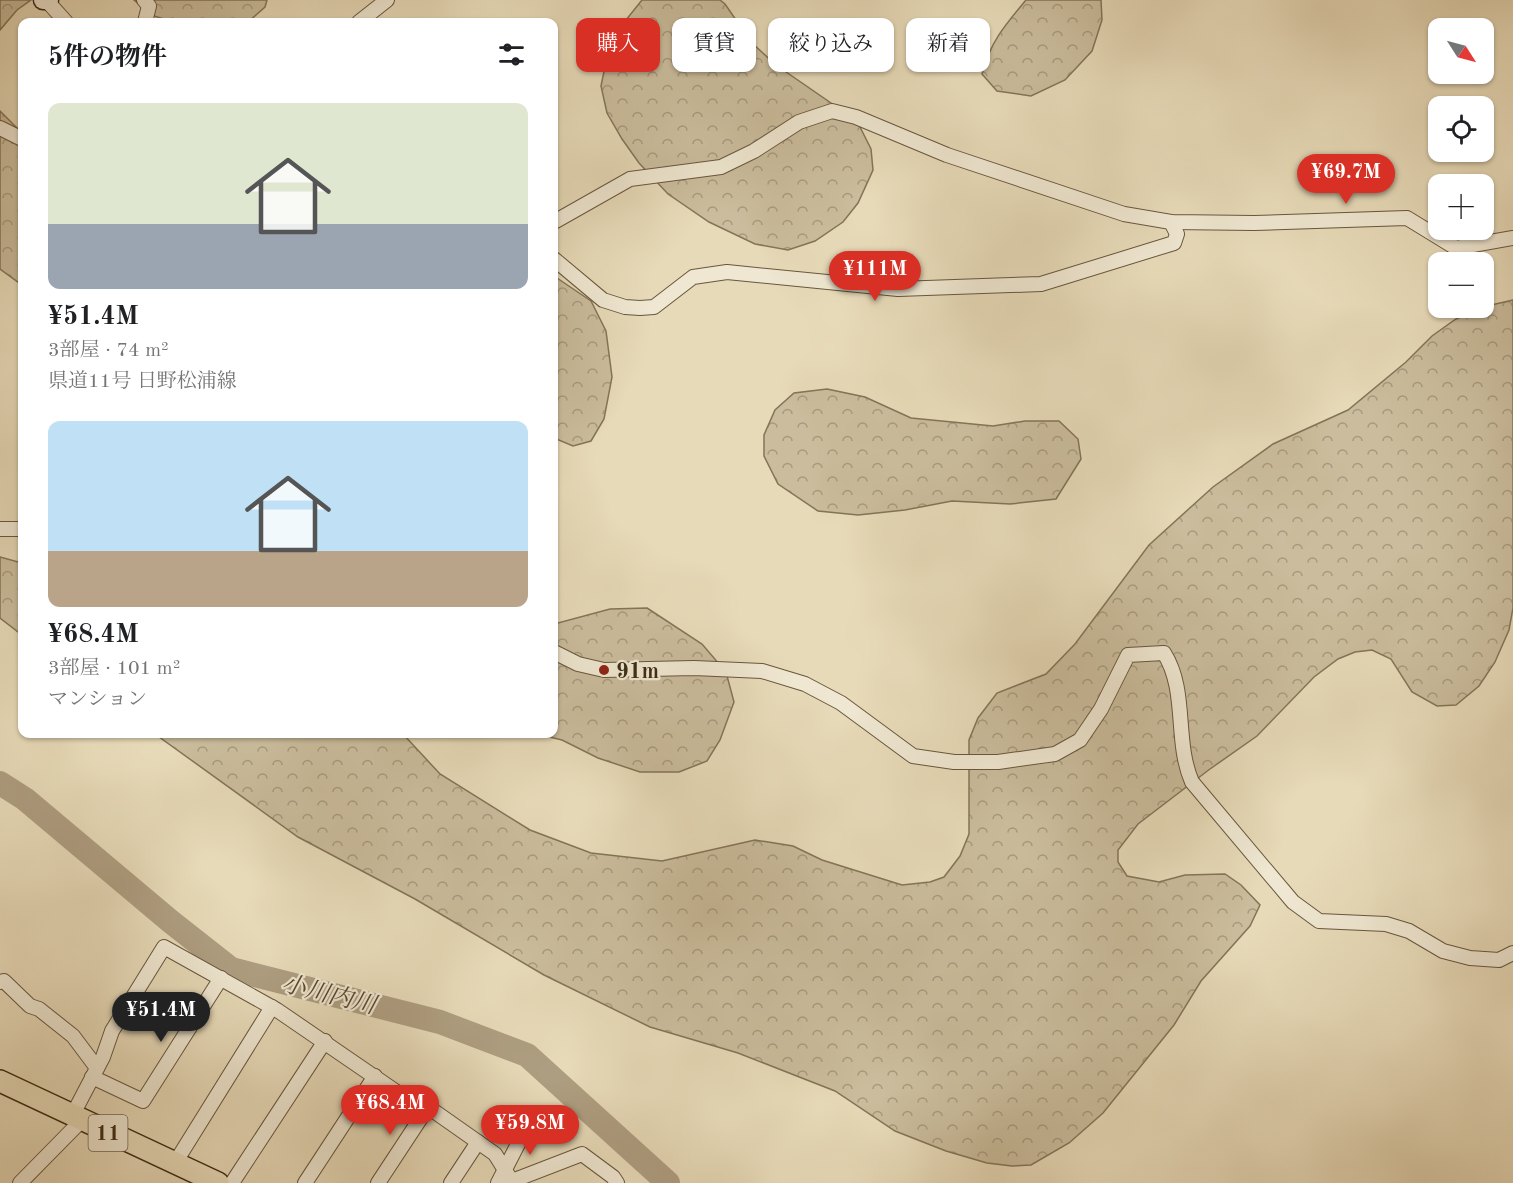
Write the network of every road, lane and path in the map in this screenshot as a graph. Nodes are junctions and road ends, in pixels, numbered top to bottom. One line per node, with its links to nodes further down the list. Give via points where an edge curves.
1 (46, 0): 4 (street)
2 (144, 0): 5 (street, via 149,6)
3 (387, 0): 6 (street)
4 (62, 18)
5 (146, 18)
6 (364, 18)
7 (0, 129): 8 (street)
8 (18, 137)
9 (558, 220): 10 (street, via 630,179 722,167 799,122 832,111 947,155 1124,214)
10 (1172, 222): 11 (street, via 1254,224 1407,218 1456,248); 12 (street, via 1177,234 1174,243 1041,284 898,289 727,272 693,277 654,307 640,308 603,300)
11 (1513, 238)
12 (558, 262)
13 (0, 529): 14 (street)
14 (18, 529)
15 (558, 654): 16 (street, via 604,670 762,671 805,684 841,703 913,756 954,762 998,762 1055,754 1080,740 1101,709 1128,655 1164,653 1173,667 1185,766 1192,782 1293,902 1319,921 1386,924 1409,931 1443,951 1470,958 1499,960)
16 (1513, 953)
17 (221, 978): 19 (street); 21 (street, via 143,1101); 21 (street, via 164,947 112,1031)
18 (0, 982): 21 (street, via 4,981 30,1006 73,1036)
19 (272, 1007): 20 (street); 28 (street)
20 (325, 1041): 22 (street); 32 (street)
21 (95, 1072): 26 (street)
22 (375, 1076): 24 (street, via 401,1095); 33 (street)
23 (0, 1081): 26 (main road, 11)
24 (428, 1107): 27 (street); 34 (street)
25 (537, 1114): 29 (street, via 520,1140)
26 (77, 1118): 28 (main road, 11); 30 (street)
27 (478, 1142): 29 (street, via 495,1154); 35 (street)
28 (175, 1163): 31 (main road, 11)
29 (507, 1179): 36 (street, via 582,1154)
30 (20, 1183)
31 (218, 1183)
32 (232, 1183)
33 (305, 1183)
34 (378, 1183)
35 (451, 1183)
36 (616, 1183)

